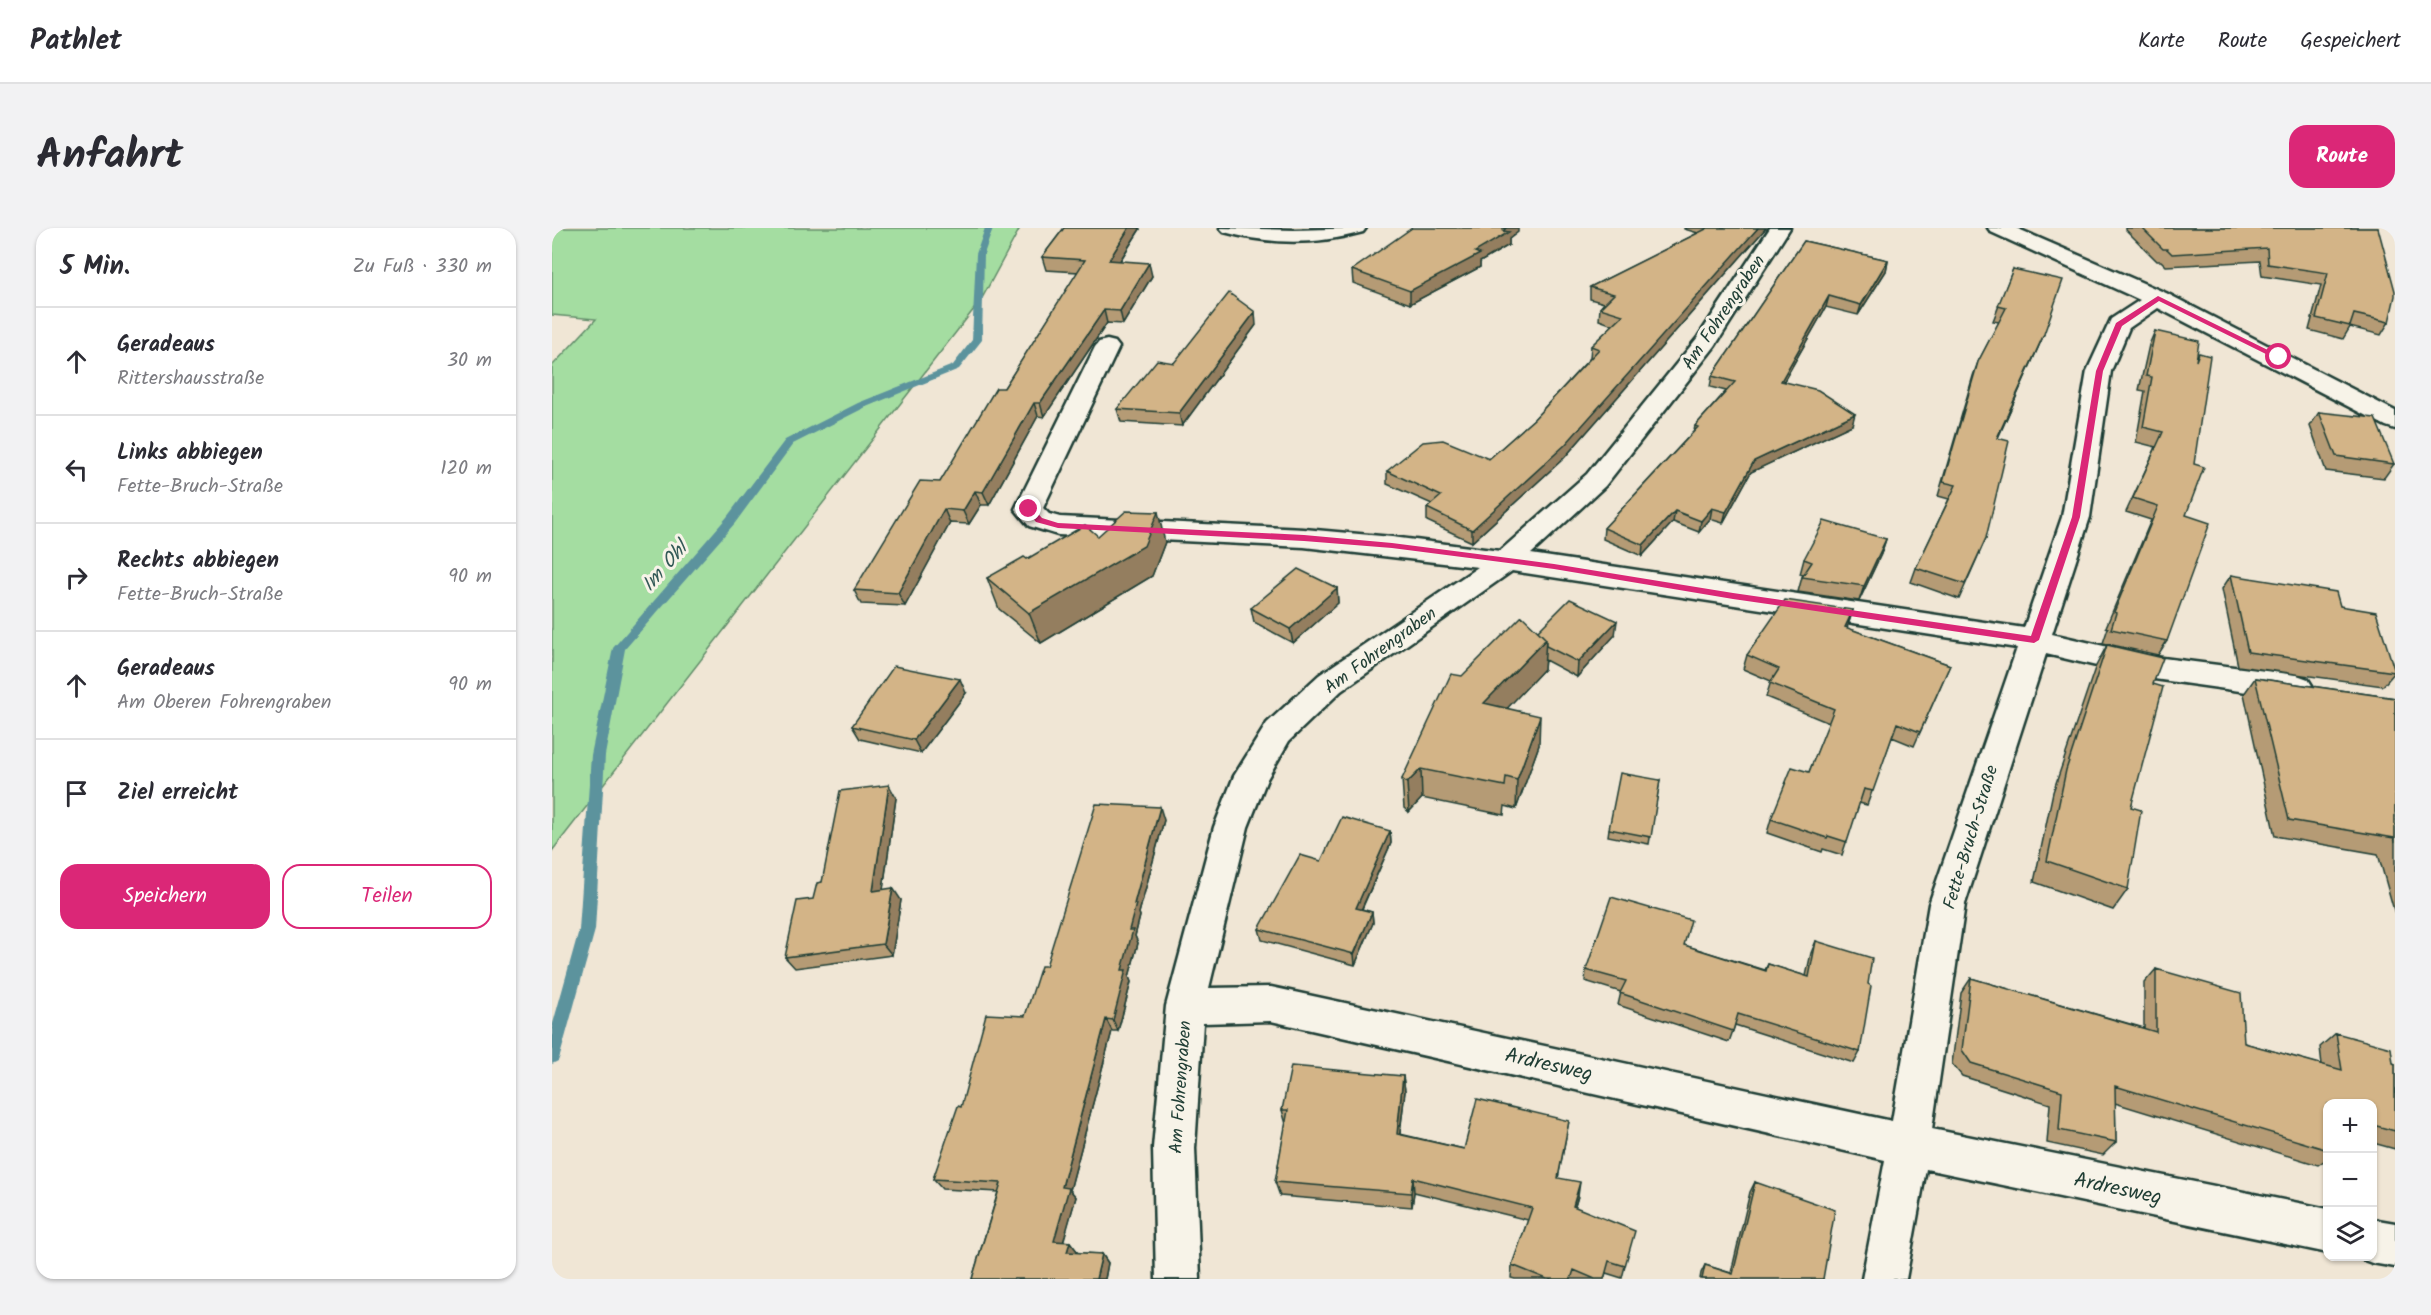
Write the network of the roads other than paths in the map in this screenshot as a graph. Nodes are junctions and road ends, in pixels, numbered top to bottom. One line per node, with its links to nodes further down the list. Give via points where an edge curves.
1 (1231, 228): 2 (street, via 1293,236 1332,235)
2 (1356, 228)
3 (1780, 228): 9 (street, Am Fohrengraben, via 1707,341 1596,480)
4 (1998, 228): 5 (street)
5 (2024, 233): 6 (street)
6 (2158, 298): 8 (street, via 2279,357); 10 (street, Fette-Bruch-Straße, via 2119,324 2099,371 2076,517)
7 (1107, 347): 9 (street, via 1029,509 1039,520 1058,526 1304,538)
8 (2395, 421)
9 (1505, 562): 10 (street); 12 (street, Am Fohrengraben, via 1330,683 1278,732 1251,776 1231,826)
10 (2034, 640): 11 (street, via 2147,667); 13 (street, Fette-Bruch-Straße, via 1947,904)
11 (2322, 691)
12 (1185, 1006): 13 (street, Ardresweg, via 1271,1004); 17 (street, Am Fohrengraben, via 1174,1148)
13 (1910, 1145): 14 (street, Ardresweg); 18 (street)
14 (2323, 1230)
15 (2377, 1242): 16 (street)
16 (2395, 1245)
17 (1178, 1279)
18 (1884, 1279)

